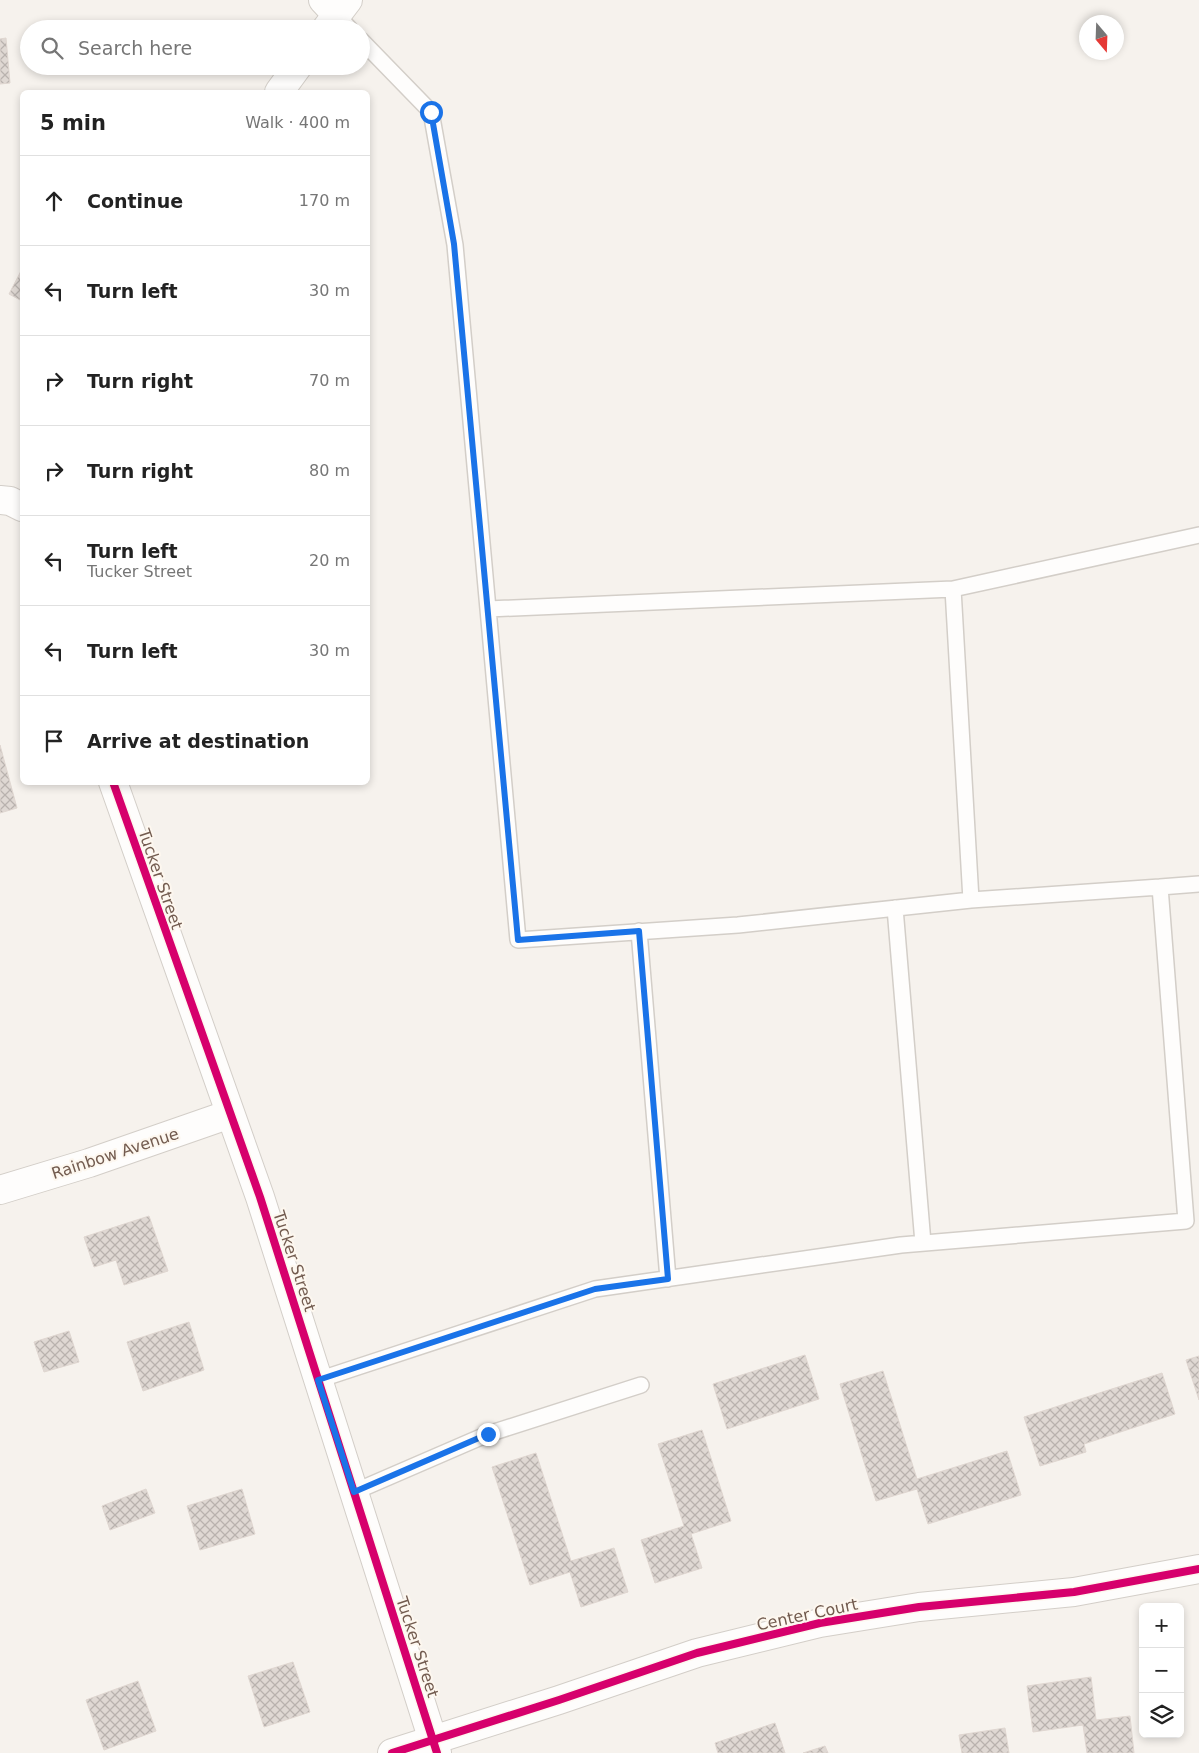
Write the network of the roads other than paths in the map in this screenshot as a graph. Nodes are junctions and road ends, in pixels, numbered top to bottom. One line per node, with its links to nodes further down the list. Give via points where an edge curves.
1 (370, 49): 8 (lane, via 431,112 454,244)
2 (291, 75): 3 (street)
3 (280, 90)
4 (0, 500): 5 (street)
5 (20, 506)
6 (1199, 535): 7 (lane)
7 (953, 589): 8 (lane); 12 (lane)
8 (488, 609): 14 (lane, via 518,940)
9 (114, 785): 15 (street, Tucker Street)
10 (1199, 884): 11 (lane)
11 (1160, 887): 12 (lane); 17 (lane)
12 (971, 900): 13 (lane)
13 (895, 908): 14 (lane, via 738,925); 18 (lane)
14 (639, 931): 19 (lane)
15 (230, 1114): 16 (street, Rainbow Avenue); 20 (street, Tucker Street)
16 (0, 1190)
17 (1192, 1220): 18 (lane)
18 (923, 1244): 19 (lane)
19 (668, 1279): 20 (lane, via 595,1289)
20 (318, 1380): 22 (street, Tucker Street)
21 (642, 1386): 22 (lane, via 488,1434)
22 (354, 1492): 24 (street, Tucker Street)
23 (1199, 1569): 24 (street, Center Court, via 1074,1592 919,1607 820,1622 696,1653)
24 (435, 1746): 25 (street, Center Court)
25 (392, 1753)

